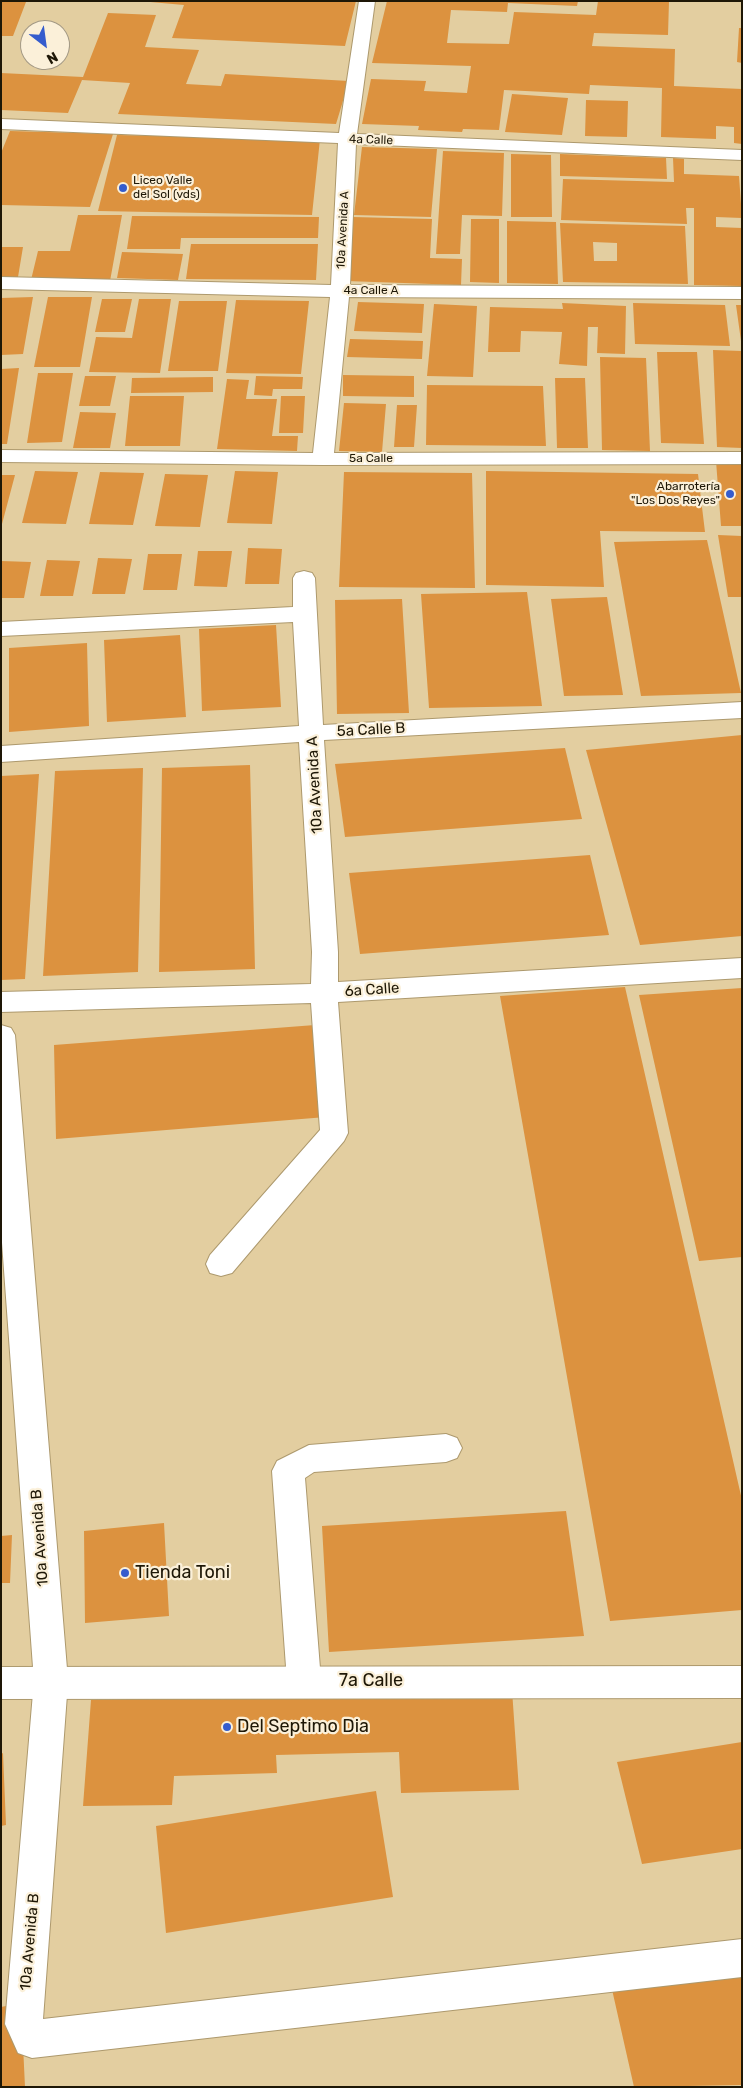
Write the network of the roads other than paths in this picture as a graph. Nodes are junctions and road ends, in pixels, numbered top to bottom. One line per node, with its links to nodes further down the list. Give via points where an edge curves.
1 (367, 1): 3 (street, 10a Avenida A)
2 (1, 124): 3 (street, 4a Calle)
3 (347, 138): 4 (street, 4a Calle); 6 (street, 10a Avenida A)
4 (742, 155)
5 (1, 283): 6 (street, 4a Calle A)
6 (340, 291): 7 (street, 4a Calle A); 10 (street, 10a Avenida A)
7 (742, 293)
8 (1, 456): 10 (street, 5a Calle)
9 (742, 458): 10 (street, 5a Calle)
10 (323, 459)
11 (304, 578): 12 (street, 10a Avenida A)
12 (304, 614): 13 (street); 15 (street, 10a Avenida A)
13 (1, 629)
14 (742, 710): 15 (street, 5a Calle B)
15 (312, 733): 16 (street, 5a Calle B); 18 (street, 10a Avenida A)
16 (1, 754)
17 (742, 968): 18 (street, 6a Calle)
18 (325, 993): 19 (street, 6a Calle); 21 (street, 10a Avenida A, via 334,1133)
19 (1, 1002)
20 (1, 1035): 23 (street, 10a Avenida B)
21 (222, 1264)
22 (446, 1448): 24 (street, via 309,1459 288,1472)
23 (51, 1681): 24 (street, 7a Calle); 26 (street, 7a Calle); 27 (street, 10a Avenida B, via 24,2024 32,2039)
24 (304, 1681): 25 (street, 7a Calle)
25 (742, 1682)
26 (1, 1683)
27 (742, 1958)

